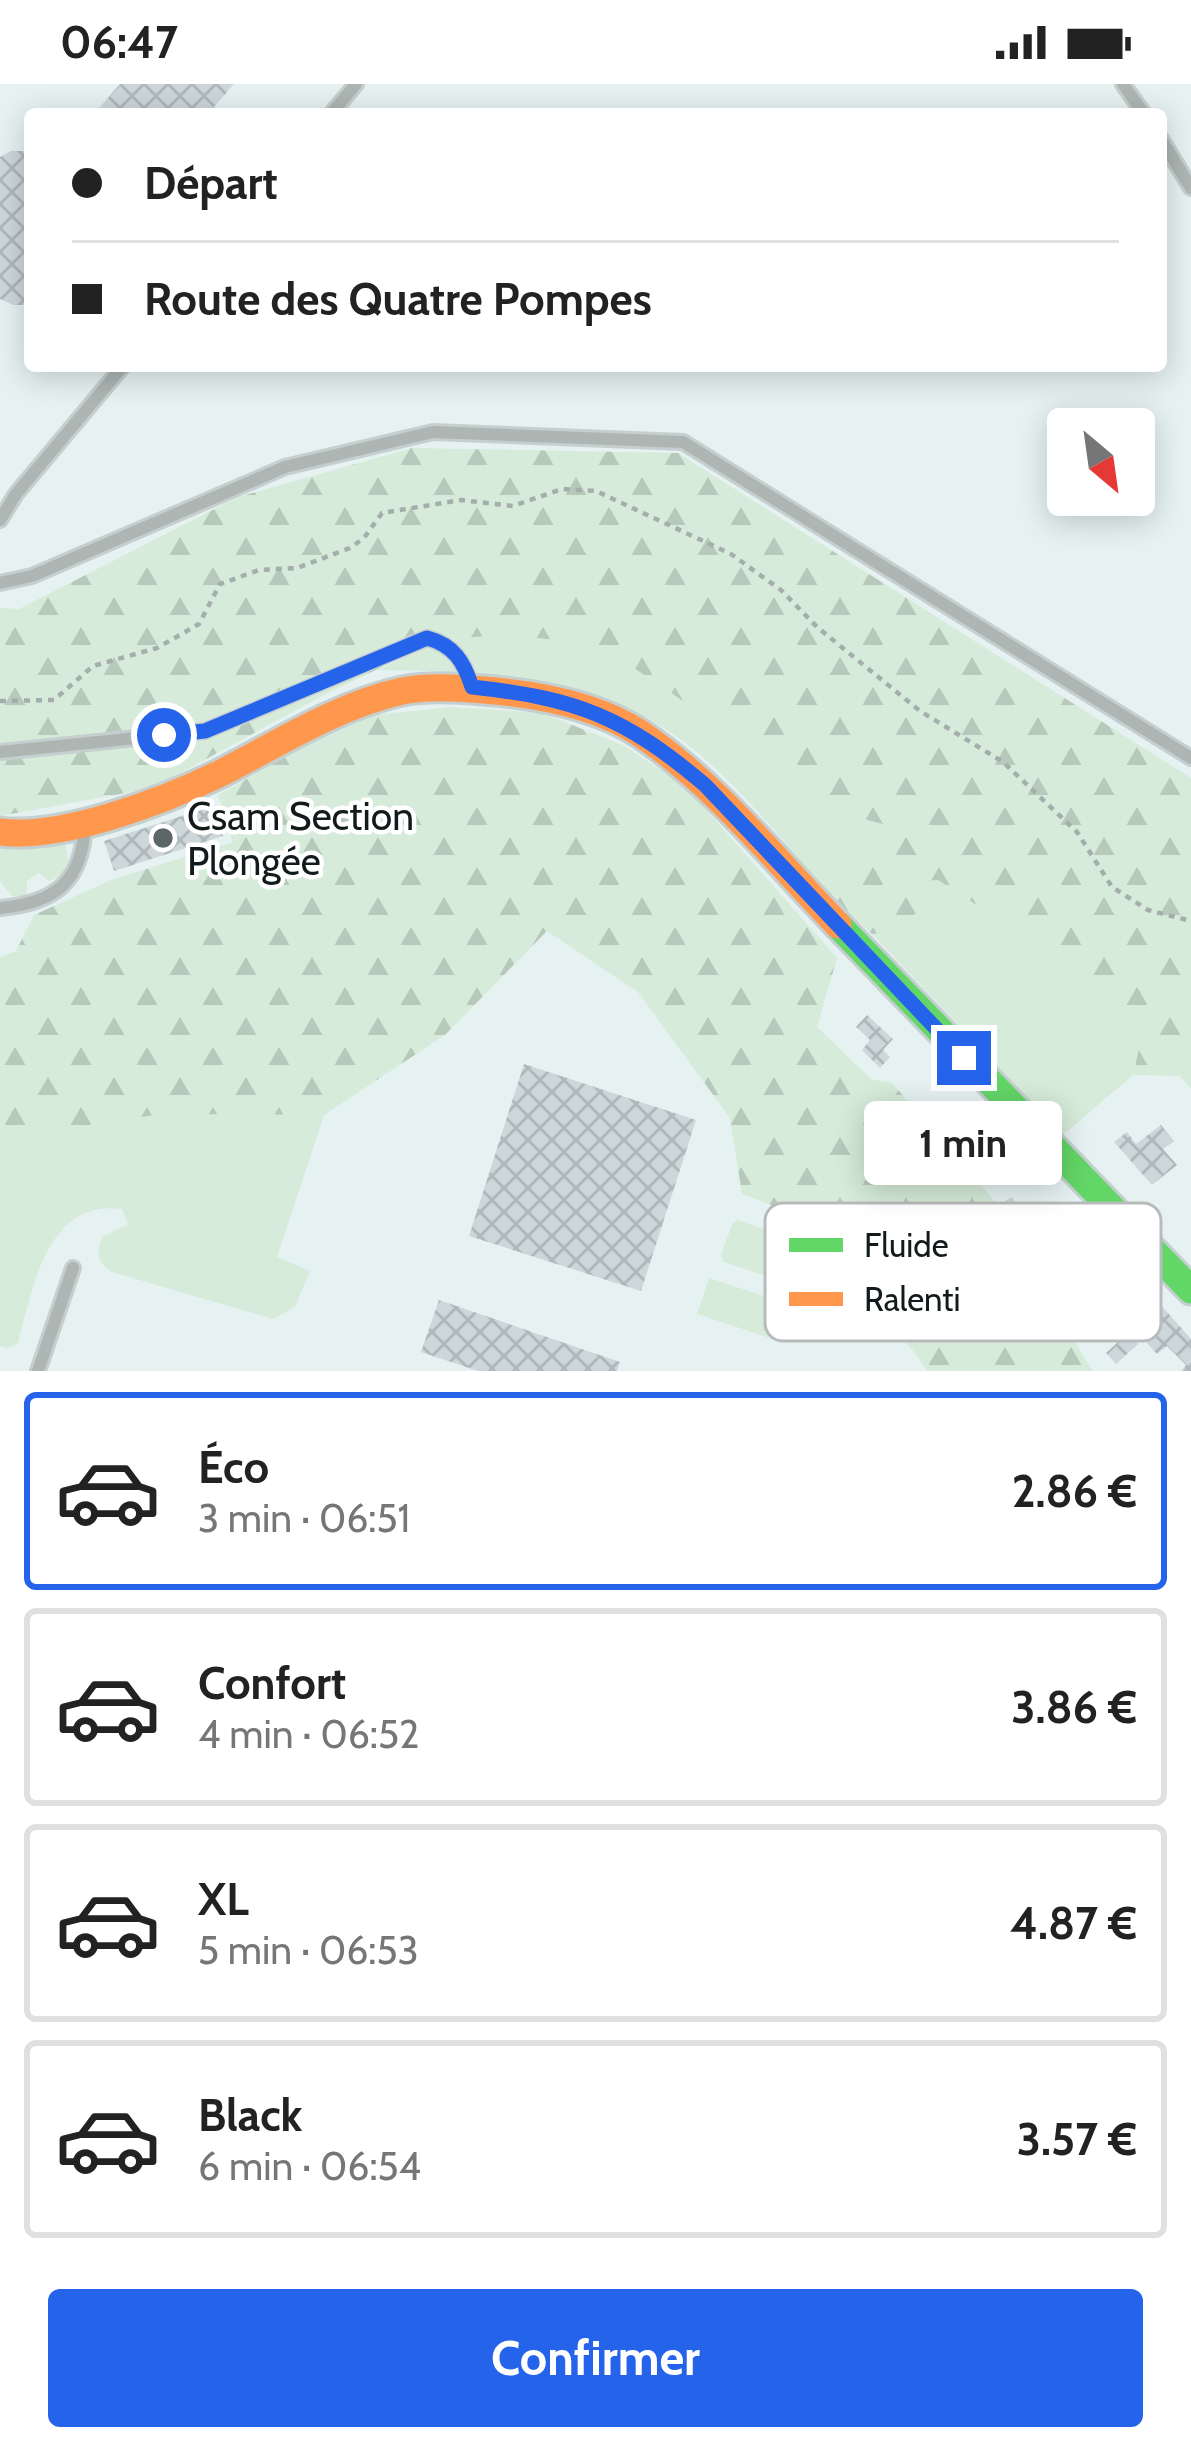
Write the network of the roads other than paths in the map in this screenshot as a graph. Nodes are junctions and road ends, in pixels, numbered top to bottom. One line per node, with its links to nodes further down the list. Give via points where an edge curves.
1 (356, 84): 2 (lane)
2 (337, 108)
3 (1167, 149): 4 (lane)
4 (1191, 188)
5 (118, 372): 6 (lane)
6 (0, 520)
7 (0, 583): 10 (lane, via 285,467 433,432 683,442)
8 (472, 687): 9 (lane, via 457,655 427,638 205,731); 11 (street, via 369,701 169,800); 14 (street, via 571,704 665,751)
9 (0, 752)
10 (1191, 758)
11 (85, 822): 12 (street); 13 (lane, via 73,878 50,895)
12 (0, 832)
13 (0, 908)
14 (1105, 1203)
15 (1161, 1260): 17 (street)
16 (73, 1268): 18 (lane)
17 (1191, 1290)
18 (38, 1371)

